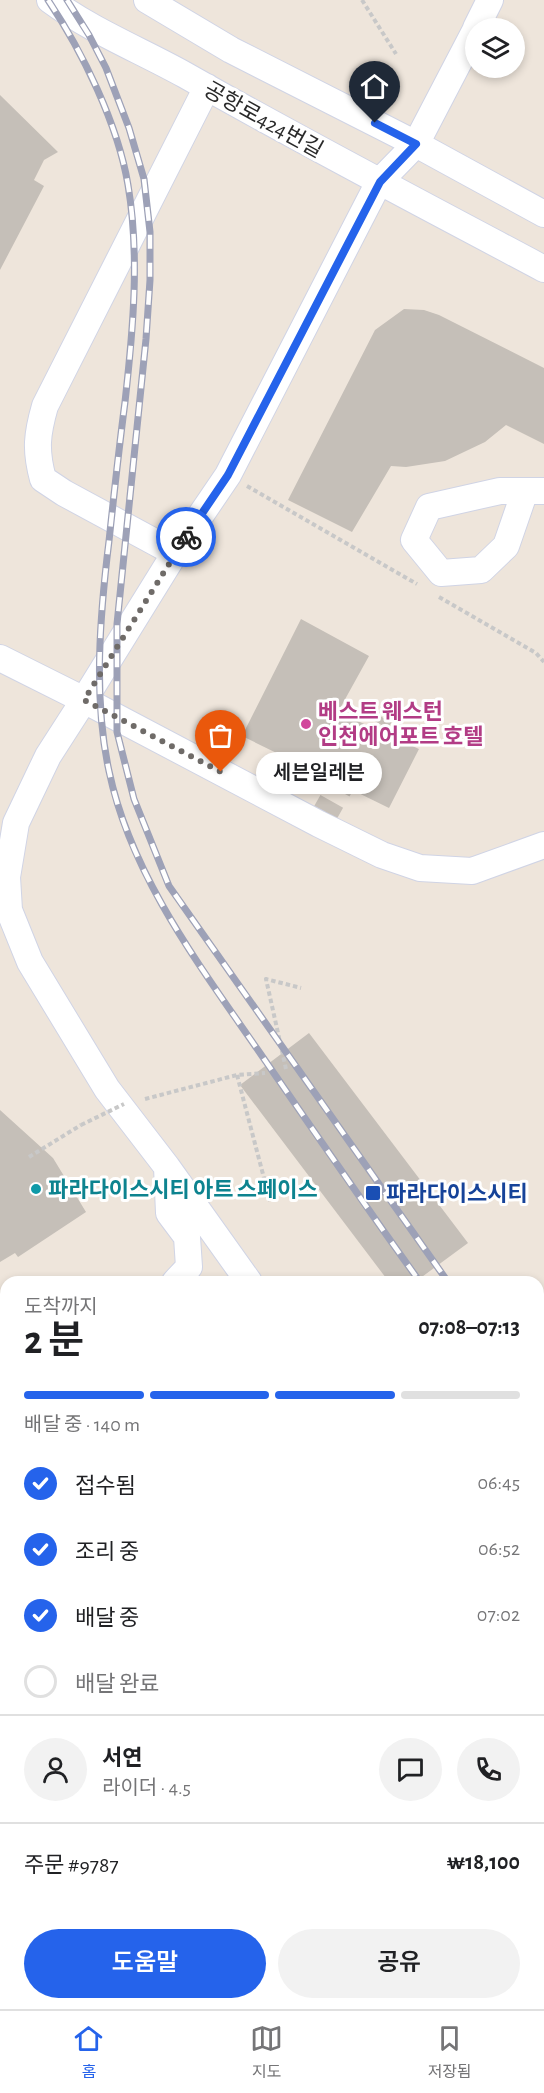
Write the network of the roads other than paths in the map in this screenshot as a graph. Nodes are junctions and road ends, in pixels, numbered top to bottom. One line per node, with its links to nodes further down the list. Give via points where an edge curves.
1 (50, 0): 6 (street, 공항로424번길, via 74,18)
2 (147, 0): 7 (street, 공항로424번길, via 231,50)
3 (490, 0): 4 (street)
4 (481, 18)
5 (465, 50): 7 (street)
6 (207, 87): 8 (street, 공항로424번길); 11 (street, via 45,405 37,434 37,458 43,479)
7 (416, 144): 8 (street); 9 (street, 공항로424번길)
8 (380, 182): 10 (street, 공항로424번길); 11 (street, via 228,475)
9 (544, 214)
10 (544, 269)
11 (175, 553): 13 (street)
12 (0, 658): 13 (street)
13 (84, 700): 14 (street, via 340,834 420,868 472,871); 15 (street, via 48,756 16,823)
14 (544, 845)
15 (4, 878): 16 (street, via 9,910 30,962 107,1089)
16 (167, 1167): 17 (street, via 169,1213 187,1237 189,1266); 18 (street)
17 (181, 1276)
18 (245, 1276)

